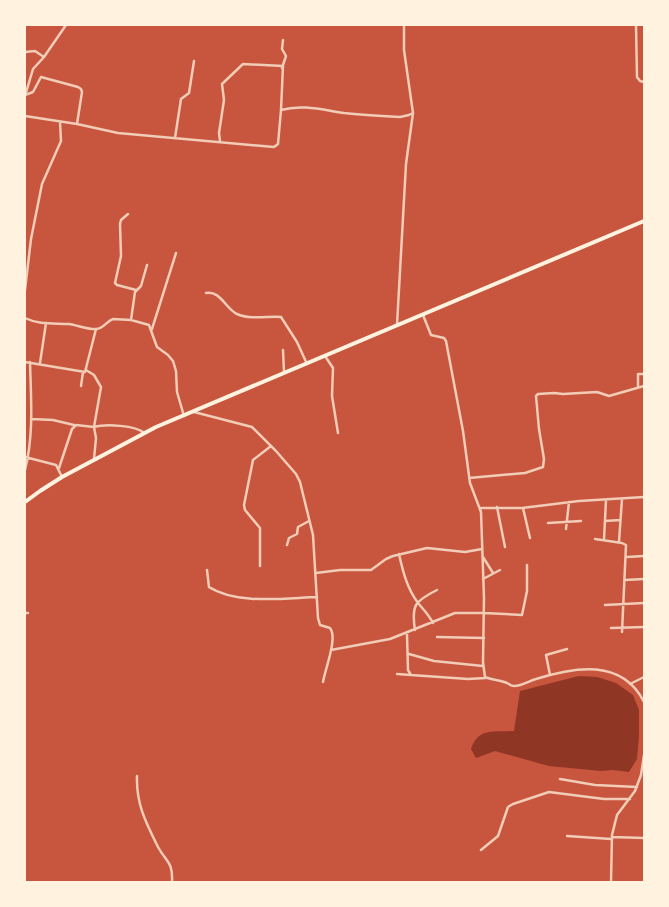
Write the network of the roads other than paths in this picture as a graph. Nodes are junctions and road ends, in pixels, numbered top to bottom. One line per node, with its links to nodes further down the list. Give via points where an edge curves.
1 (66, 25): 6 (street)
2 (404, 25): 12 (street, via 405,61)
3 (636, 25): 9 (street, via 638,77)
4 (283, 40): 8 (street, via 286,58)
5 (25, 52): 6 (street, via 35,51)
6 (44, 57): 10 (street, via 32,72)
7 (194, 60): 16 (street, via 189,93 181,99)
8 (282, 69): 11 (street); 17 (street, via 280,65 243,64 224,82)
9 (644, 82)
10 (25, 95): 15 (street, via 33,92 40,77 78,86 82,92)
11 (281, 110): 12 (street, via 318,108 400,117); 17 (street, via 275,147)
12 (413, 113): 29 (street, via 406,164)
13 (25, 116): 14 (street)
14 (60, 121): 15 (street); 22 (street, via 61,141 42,184)
15 (77, 124): 16 (street)
16 (175, 138): 17 (street)
17 (220, 141)
18 (128, 214): 23 (street, via 120,224 121,256 115,281 118,286)
19 (644, 221): 25 (main road)
20 (176, 252): 31 (street)
21 (147, 265): 23 (street, via 141,286)
22 (25, 290)
23 (136, 290): 27 (street)
24 (206, 293): 37 (street, via 216,294 238,315 281,317)
25 (423, 315): 29 (main road); 57 (street, via 431,335 446,341)
26 (25, 318): 28 (street)
27 (131, 320): 30 (street, via 110,319); 31 (street, via 147,324)
28 (46, 323): 30 (street); 36 (street)
29 (397, 326): 33 (main road)
30 (96, 329): 38 (street)
31 (152, 329): 45 (street, via 157,347 168,355 176,370 177,392)
32 (283, 350): 39 (street)
33 (325, 356): 37 (main road); 50 (street, via 333,368 332,396)
34 (25, 362): 35 (street)
35 (30, 362): 36 (street); 46 (street)
36 (40, 363): 38 (street)
37 (307, 364): 39 (main road)
38 (85, 371): 41 (street); 48 (street, via 96,376 101,386)
39 (284, 374): 44 (main road)
40 (644, 374): 43 (street, via 638,374)
41 (81, 386)
42 (644, 386): 43 (street)
43 (638, 387): 57 (street, via 609,396 597,392 538,394 543,467 525,473)
44 (194, 412): 45 (main road); 51 (street, via 252,427)
45 (184, 416): 49 (main road)
46 (32, 419): 47 (street); 52 (street)
47 (74, 425): 48 (street); 54 (street)
48 (94, 427): 49 (street, via 134,428); 53 (street)
49 (145, 433): 53 (main road)
50 (338, 433)
51 (271, 446): 67 (street, via 296,474); 85 (street, via 254,460 244,505 260,528)
52 (27, 458): 54 (street, via 52,463); 55 (street)
53 (94, 461): 56 (main road)
54 (59, 468): 56 (street)
55 (25, 470)
56 (62, 477): 61 (main road)
57 (469, 478): 64 (street)
58 (644, 497): 60 (street)
59 (606, 500): 60 (street); 62 (street); 70 (street)
60 (622, 500): 66 (street)
61 (25, 502)
62 (569, 502): 65 (street); 68 (street)
63 (497, 507): 64 (street); 65 (street); 78 (street)
64 (480, 508): 79 (street)
65 (522, 508): 73 (street)
66 (620, 520): 70 (street); 76 (street)
67 (309, 521): 77 (street, via 298,526); 88 (street)
68 (567, 521): 69 (street); 71 (street); 72 (street)
69 (581, 521)
70 (605, 521): 75 (street)
71 (548, 523)
72 (566, 529)
73 (530, 538)
74 (594, 539): 75 (street)
75 (604, 540): 76 (street)
76 (618, 542): 83 (street, via 626,545)
77 (287, 545)
78 (505, 547)
79 (482, 549): 80 (street, via 465,552 427,548); 82 (street)
80 (399, 554): 88 (street, via 371,570); 95 (street, via 406,581)
81 (644, 556): 83 (street)
82 (482, 557): 89 (street); 90 (street)
83 (627, 557): 92 (street)
84 (528, 565): 99 (street, via 528,591 523,614)
85 (260, 566)
86 (207, 570): 94 (street, via 209,587 238,597)
87 (500, 570): 89 (street)
88 (316, 573): 94 (street)
89 (493, 573): 90 (street)
90 (484, 579): 99 (street)
91 (644, 579): 92 (street)
92 (625, 580): 97 (street)
93 (437, 590): 95 (street)
94 (317, 597): 109 (street, via 320,625 332,630)
95 (418, 602): 100 (street); 103 (street, via 413,612)
96 (644, 603): 97 (street)
97 (624, 604): 98 (street); 104 (street)
98 (606, 605)
99 (484, 613): 100 (street, via 455,613); 107 (street)
100 (433, 623): 103 (street)
101 (644, 627): 104 (street)
102 (611, 628): 104 (street)
103 (415, 630): 105 (street)
104 (622, 630)
105 (407, 634): 109 (street, via 377,643); 110 (street)
106 (437, 637): 107 (street)
107 (484, 638): 111 (street)
108 (567, 649): 114 (street, via 546,655)
109 (331, 650): 117 (street)
110 (409, 654): 111 (street, via 434,661); 113 (street, via 408,670)
111 (483, 666): 116 (street)
112 (396, 674): 113 (street)
113 (411, 675): 116 (street)
114 (550, 675): 116 (street, via 514,686); 118 (street, via 598,670 616,674)
115 (644, 677): 118 (street)
116 (486, 678)
117 (322, 682)
118 (630, 684): 119 (street)
119 (644, 702)
120 (644, 755): 123 (street)
121 (137, 776): 129 (street, via 136,794 148,826 171,865)
122 (560, 779): 123 (street)
123 (637, 787): 124 (street)
124 (630, 799): 126 (street, via 617,815); 128 (street, via 544,793 508,807 498,836)
125 (567, 836): 126 (street)
126 (612, 838): 127 (street); 130 (street)
127 (644, 838)
128 (481, 850)
129 (172, 882)
130 (611, 882)

